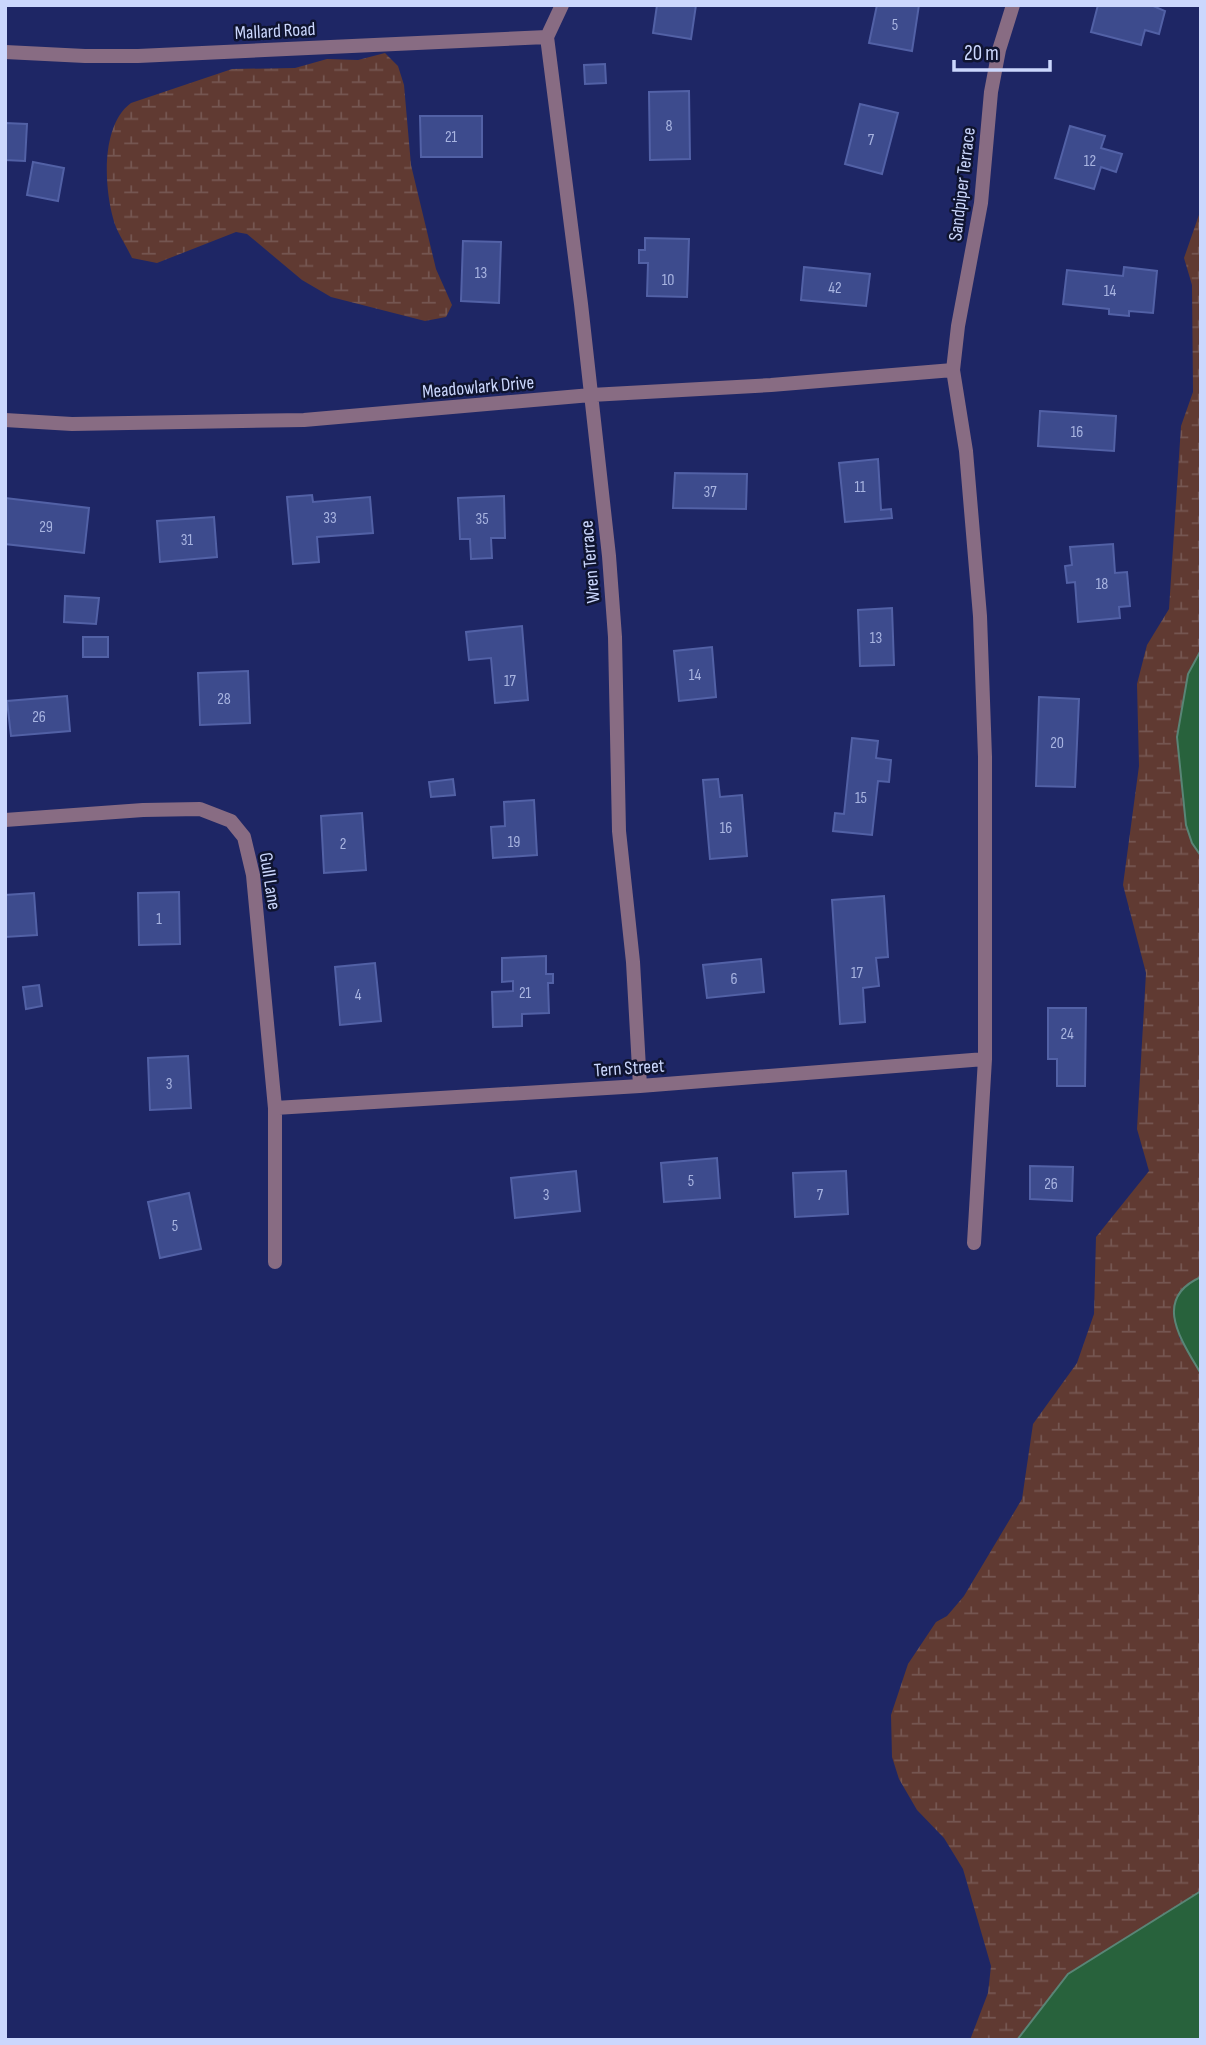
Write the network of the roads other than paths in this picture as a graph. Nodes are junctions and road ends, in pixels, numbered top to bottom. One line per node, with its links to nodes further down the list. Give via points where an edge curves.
1 (562, 5): 3 (street)
2 (1013, 5): 5 (street, Sandpiper Terrace, via 991,92 981,203)
3 (547, 37): 4 (street, Mallard Road, via 172,55); 6 (street, Wren Terrace)
4 (5, 52)
5 (953, 370): 6 (street, Meadowlark Drive); 9 (street, Sandpiper Terrace, via 966,451 982,663)
6 (591, 395): 7 (street, Meadowlark Drive, via 304,420 72,424); 10 (street, Wren Terrace, via 615,637 619,831)
7 (5, 420)
8 (5, 820): 11 (street, Gull Lane, via 200,809 231,821 244,837 253,875)
9 (985, 1059): 10 (street, Tern Street); 12 (street, Sandpiper Terrace)
10 (640, 1086): 11 (street, Tern Street)
11 (275, 1108): 13 (street, Gull Lane)
12 (974, 1242)
13 (275, 1262)

